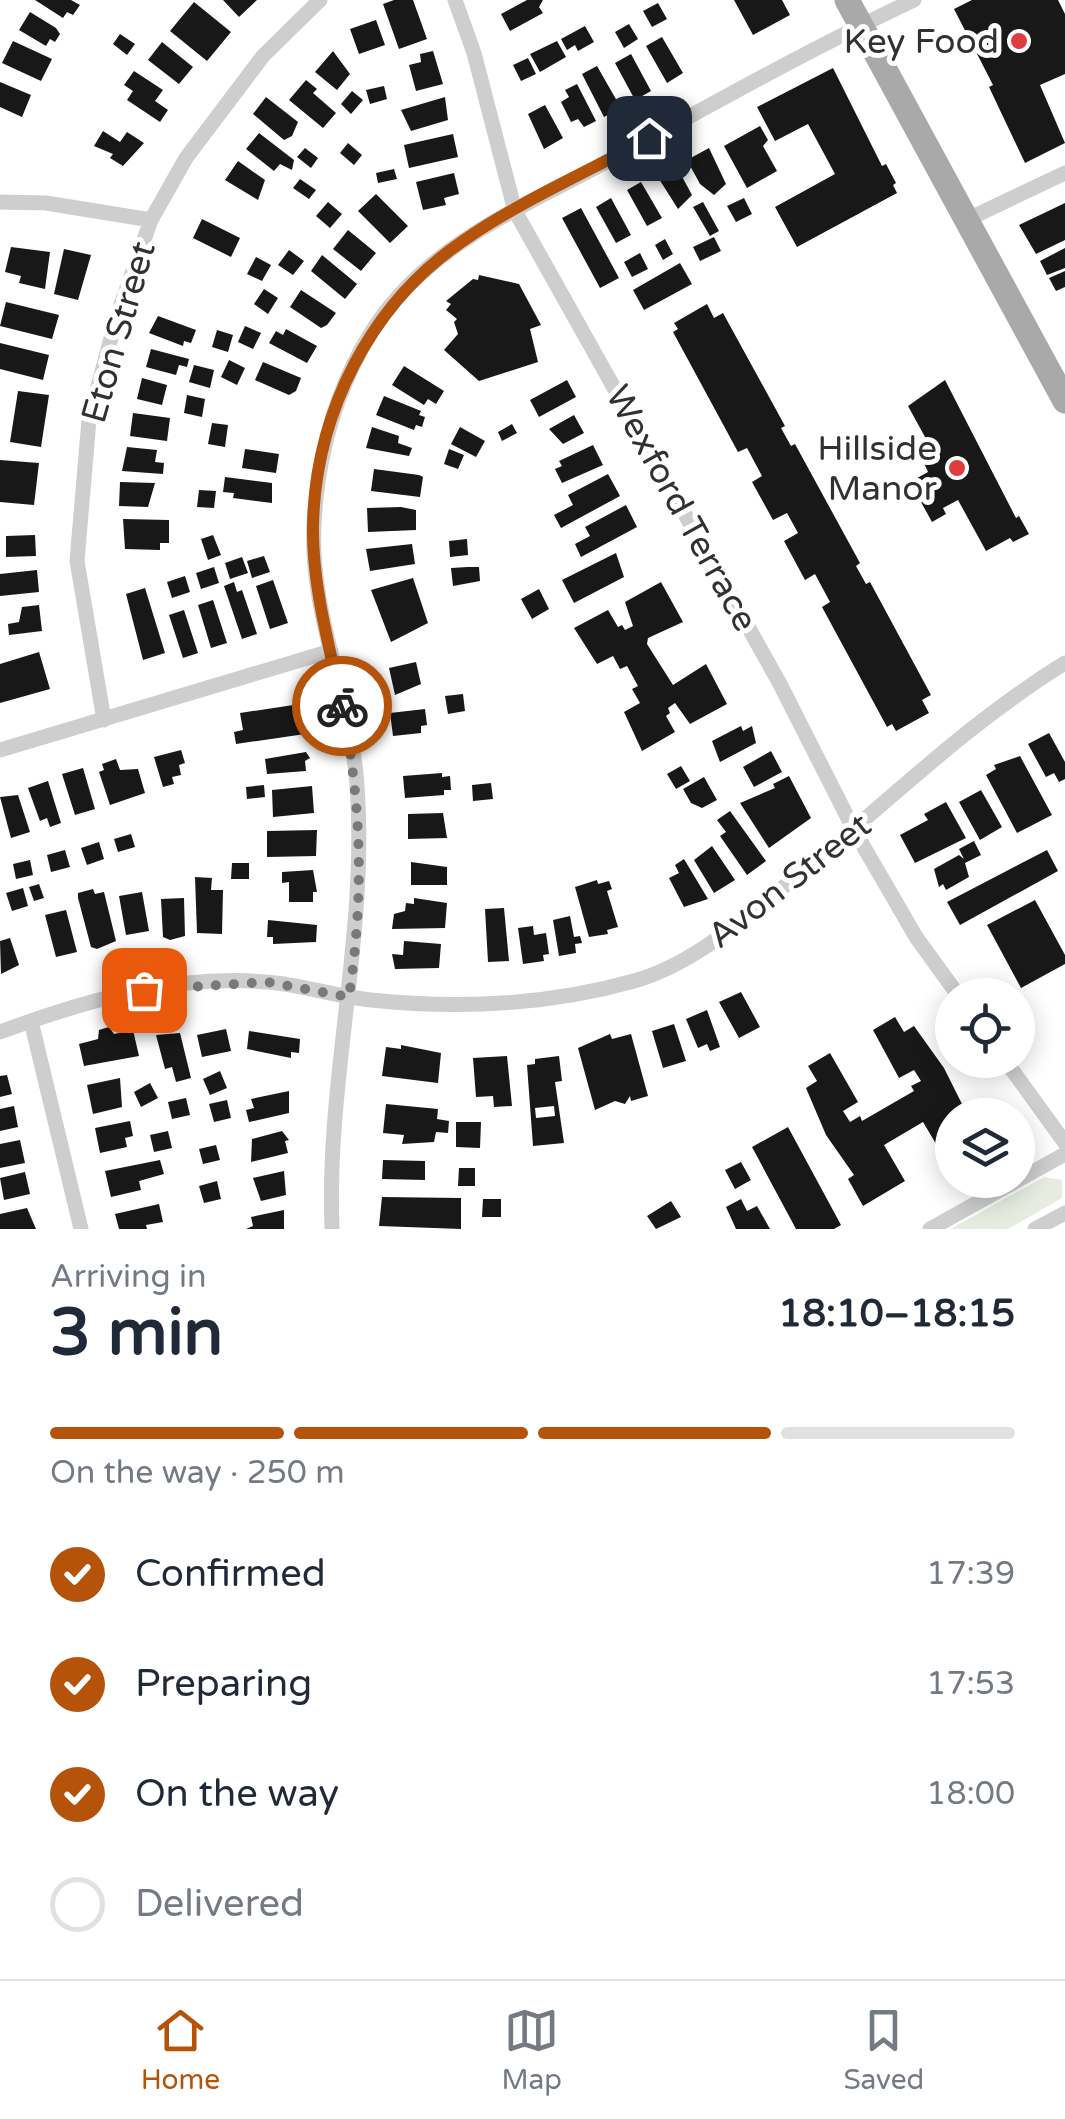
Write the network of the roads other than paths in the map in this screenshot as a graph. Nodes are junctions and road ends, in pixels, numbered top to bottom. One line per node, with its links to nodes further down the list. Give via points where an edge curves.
1 (320, 0): 9 (street, Eton Street, via 227,102)
2 (455, 0): 8 (street, Wexford Terrace)
3 (846, 0): 5 (main road)
4 (914, 0): 5 (street)
5 (860, 25): 8 (street); 10 (main road)
6 (1065, 174): 10 (street)
7 (0, 202): 9 (street)
8 (515, 211): 12 (street, via 463,240 404,290 365,344 338,401 313,527); 16 (street, Wexford Terrace, via 780,684)
9 (151, 220): 14 (street, Eton Street, via 89,420 77,561)
10 (964, 220): 11 (main road)
11 (1065, 402)
12 (331, 651): 14 (street); 18 (street, via 357,782 359,882)
13 (1065, 663): 16 (street, Avon Street, via 1005,700)
14 (104, 720): 15 (street)
15 (0, 750)
16 (854, 830): 17 (street, Wexford Terrace); 18 (street, Avon Street, via 710,946 637,980 566,996 468,1006)
17 (946, 978)
18 (349, 997): 19 (street, Avon Street, via 267,982 198,984 116,994); 26 (street, via 336,1089)
19 (31, 1020): 20 (street, Avon Street); 25 (street)
20 (0, 1032)
21 (1018, 1078): 22 (street)
22 (1065, 1143)
23 (1065, 1154): 27 (street)
24 (1065, 1213): 28 (street)
25 (81, 1229)
26 (332, 1229)
27 (930, 1229)
28 (1035, 1229)

